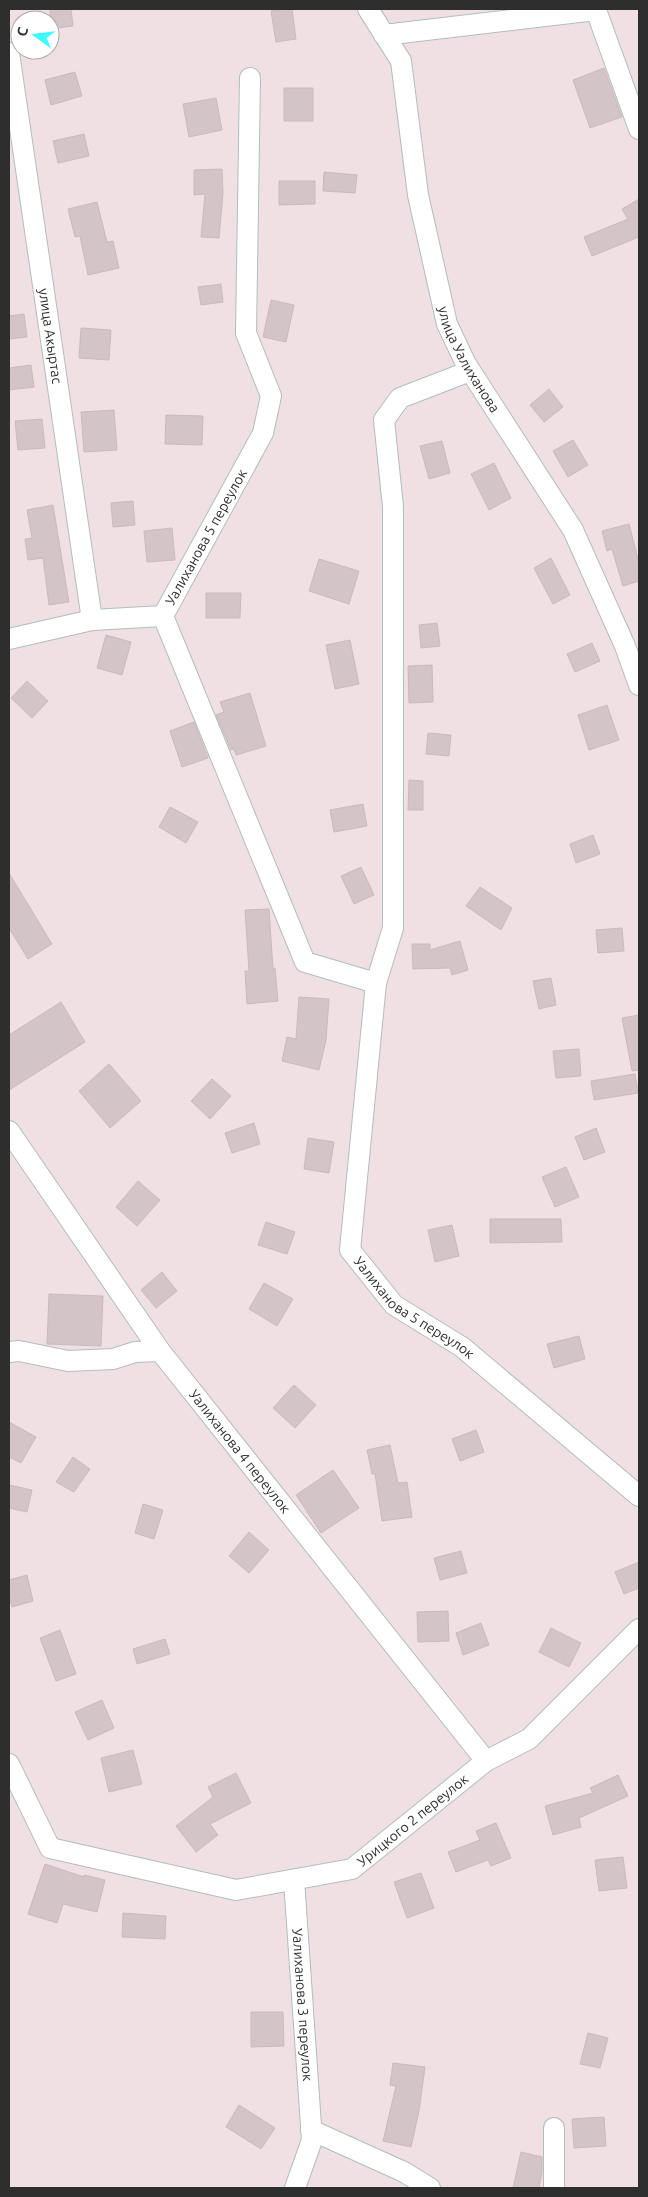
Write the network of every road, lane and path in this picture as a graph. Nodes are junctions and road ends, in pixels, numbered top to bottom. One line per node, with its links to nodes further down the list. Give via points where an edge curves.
1 (368, 9): 3 (street, улица Уалиханова)
2 (596, 10): 3 (street); 6 (street)
3 (384, 35): 7 (street, улица Уалиханова, via 400,61 418,195 447,324)
4 (9, 53): 9 (street, улица Акыртас)
5 (250, 78): 8 (street, Уалиханова 5 переулок, via 246,333 271,396 263,433)
6 (639, 129)
7 (470, 372): 11 (street, улица Уалиханова, via 573,530); 12 (street, Уалиханова 5 переулок, via 400,398 384,420 393,507 393,928)
8 (163, 616): 9 (street); 12 (street, Уалиханова 5 переулок, via 305,962)
9 (92, 620): 10 (street)
10 (9, 639)
11 (639, 685)
12 (376, 983): 16 (street, Уалиханова 5 переулок, via 350,1250 394,1305 462,1347)
13 (9, 1131): 14 (street, Уалиханова 4 переулок)
14 (160, 1351): 15 (street, via 135,1352 113,1359 68,1361); 18 (street, Уалиханова 4 переулок)
15 (9, 1352)
16 (639, 1496)
17 (639, 1630): 18 (street, Урицкого 2 переулок, via 529,1739)
18 (486, 1761): 20 (street, Урицкого 2 переулок, via 352,1869)
19 (9, 1764): 20 (street, Урицкого 2 переулок, via 50,1848 236,1890)
20 (294, 1880): 22 (street, Уалиханова 3 переулок)
21 (554, 2128): 25 (street)
22 (311, 2130): 23 (street, Уалиханова 3 переулок, via 312,2140); 24 (street, via 404,2172)
23 (295, 2188)
24 (430, 2188)
25 (554, 2188)

